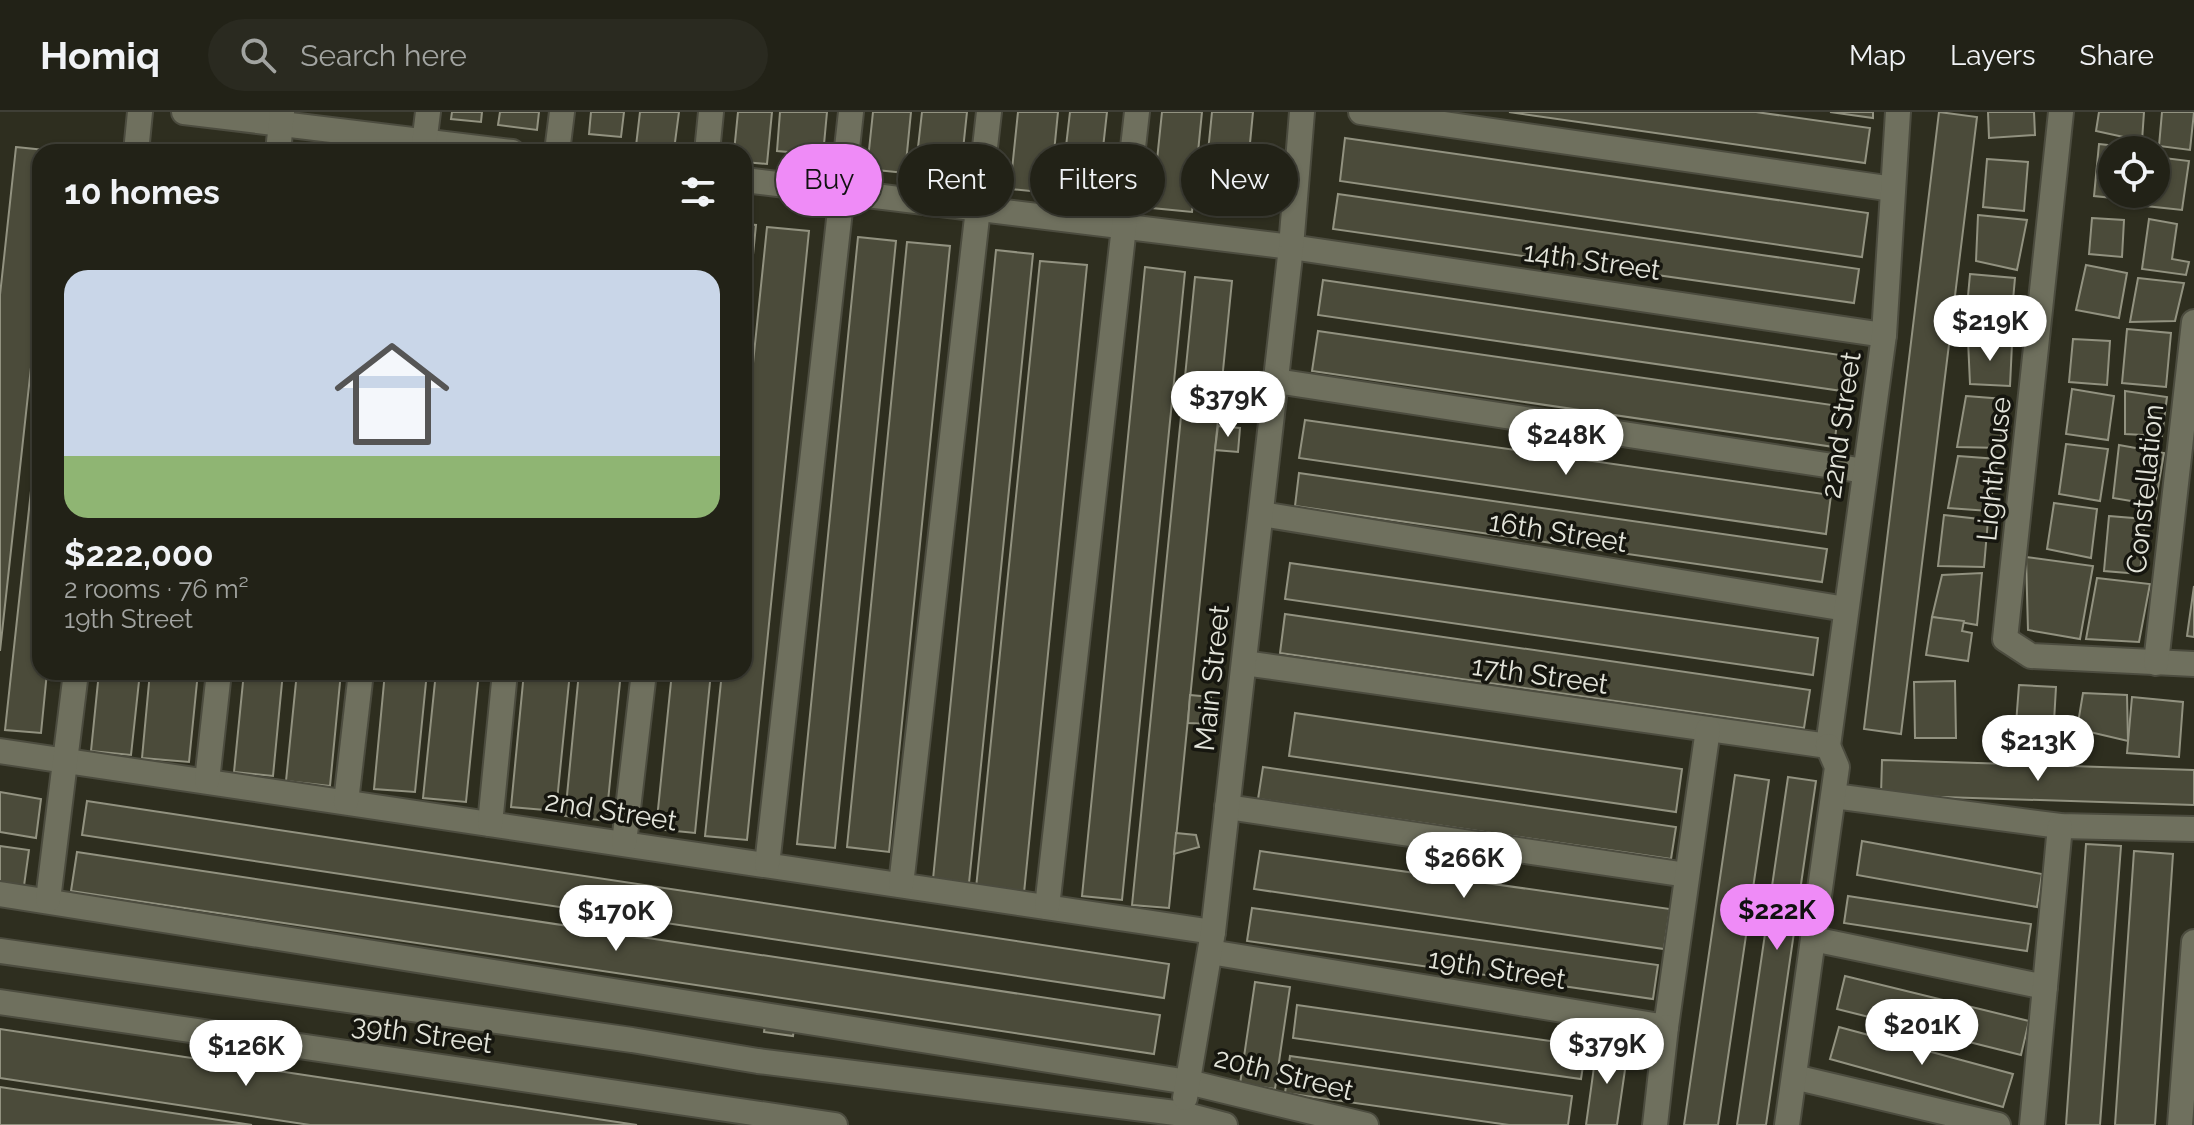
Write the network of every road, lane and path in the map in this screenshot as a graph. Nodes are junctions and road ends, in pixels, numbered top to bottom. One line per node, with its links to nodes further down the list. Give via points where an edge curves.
1 (140, 112): 14 (street)
2 (184, 112): 13 (street)
3 (428, 112): 17 (street)
4 (562, 112): 18 (street)
5 (711, 112): 19 (street)
6 (851, 112): 20 (street)
7 (989, 112): 21 (street)
8 (1137, 112): 28 (street)
9 (1302, 112): 29 (street, Main Street)
10 (1361, 112): 24 (street)
11 (1898, 112): 24 (street, 22nd Street)
12 (2061, 112): 37 (street, Lighthouse, via 2005,639 2031,656)
13 (281, 118): 15 (street); 16 (street)
14 (137, 144)
15 (279, 144)
16 (414, 144)
17 (424, 144)
18 (558, 144)
19 (708, 144)
20 (847, 144)
21 (986, 144)
22 (752, 181): 23 (street)
23 (776, 184)
24 (1893, 189): 31 (street, 22nd Street)
25 (1014, 213): 28 (street)
26 (839, 216): 56 (street)
27 (978, 216): 58 (street)
28 (1125, 227): 29 (street); 61 (street)
29 (1291, 247): 31 (street, 14th Street); 32 (street, Main Street)
30 (2194, 322): 37 (street, Constellation)
31 (1884, 335): 33 (street, 22nd Street)
32 (1276, 381): 33 (street); 34 (street, Main Street)
33 (1865, 471): 35 (street, 22nd Street)
34 (1261, 514): 35 (street, 16th Street); 36 (street, Main Street)
35 (1846, 609): 45 (street, 22nd Street)
36 (1244, 663): 44 (street, 17th Street); 51 (street, Main Street)
37 (2156, 663): 38 (street, Lighthouse)
38 (2194, 664)
39 (75, 680): 47 (street)
40 (218, 680): 48 (street)
41 (360, 680): 50 (street)
42 (504, 680): 52 (street)
43 (643, 680): 55 (street)
44 (1708, 729): 45 (street, 17th Street); 57 (street)
45 (1828, 746): 49 (street, 22nd Street, via 1837,767)
46 (0, 751): 47 (street, 2nd Street)
47 (66, 760): 48 (street, 2nd Street); 60 (street)
48 (207, 781): 50 (street, 2nd Street)
49 (1834, 796): 53 (street); 62 (street, 22nd Street)
50 (346, 802): 52 (street, 2nd Street)
51 (1227, 807): 57 (street); 63 (street, Main Street)
52 (490, 824): 55 (street, 2nd Street)
53 (2060, 826): 54 (street); 66 (street)
54 (2194, 829)
55 (624, 843): 56 (street, 2nd Street)
56 (767, 865): 58 (street, 2nd Street)
57 (1687, 875): 68 (street)
58 (901, 885): 61 (street, 2nd Street)
59 (0, 894): 60 (street, 20th Street)
60 (48, 900): 70 (street, 20th Street)
61 (1047, 907): 63 (street, 2nd Street)
62 (1813, 939): 66 (street); 69 (street, 22nd Street)
63 (1212, 942): 68 (street, 19th Street); 70 (street, Main Street)
64 (2194, 942): 79 (street)
65 (0, 951): 71 (street)
66 (2045, 987): 78 (street)
67 (0, 1002): 72 (street, 39th Street)
68 (1666, 1027): 75 (street)
69 (1794, 1077): 76 (street, 22nd Street); 77 (street)
70 (1188, 1082): 71 (street, Main Street); 74 (street, 20th Street)
71 (1182, 1120): 73 (street)
72 (835, 1125)
73 (1225, 1125)
74 (1366, 1125)
75 (1655, 1125)
76 (1787, 1125)
77 (1998, 1125)
78 (2032, 1125)
79 (2180, 1125)

